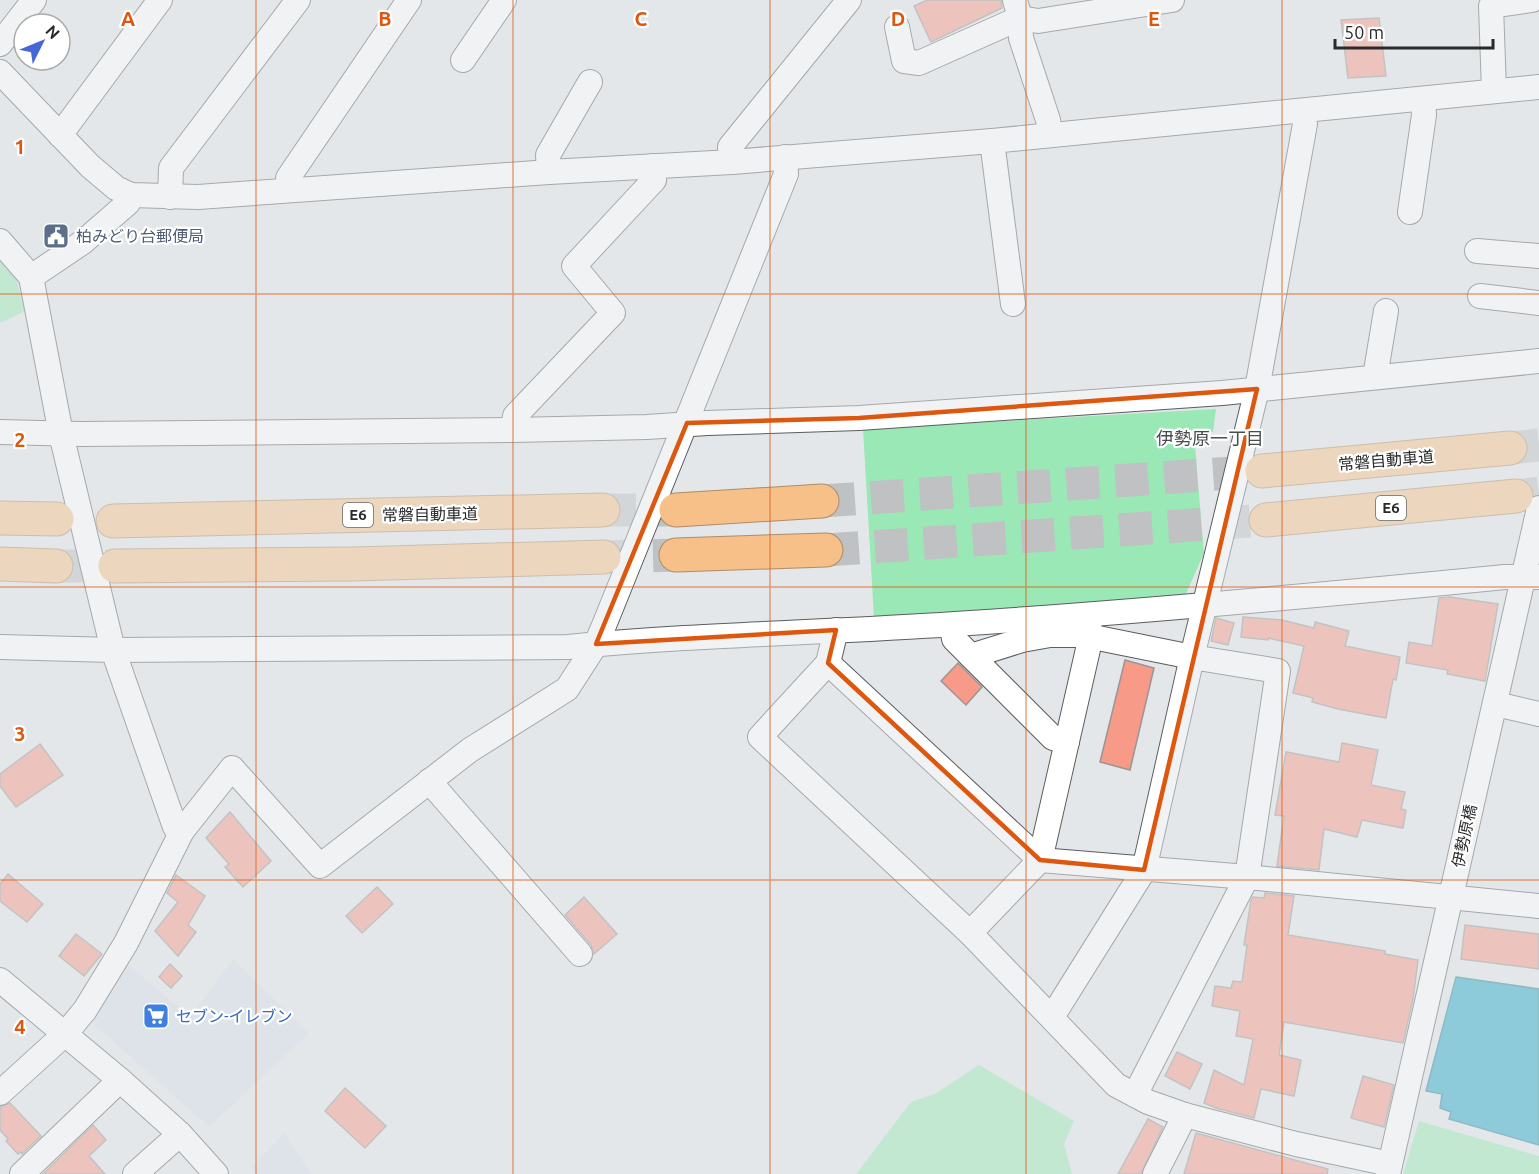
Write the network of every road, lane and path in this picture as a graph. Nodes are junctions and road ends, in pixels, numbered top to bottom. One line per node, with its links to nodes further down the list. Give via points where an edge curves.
1 (34, 0): 11 (street)
2 (160, 0): 19 (street)
3 (408, 0): 26 (street, via 288,178)
4 (504, 0): 12 (street)
5 (849, 0): 23 (street, via 730,147)
6 (1172, 0): 9 (street, via 1038,21)
7 (1532, 0): 16 (street, via 1491,6)
8 (291, 2): 28 (street, via 171,168)
9 (1017, 9): 10 (street, via 919,63 904,61); 20 (street, via 1021,38)
10 (897, 27)
11 (0, 44)
12 (463, 60)
13 (0, 72): 19 (street)
14 (590, 82): 25 (street, via 548,155)
15 (1539, 87): 16 (street)
16 (1494, 91): 17 (street)
17 (1423, 99): 18 (street); 29 (street)
18 (1303, 111): 20 (street); 40 (street, via 1305,124)
19 (60, 135): 27 (street, via 116,188)
20 (1050, 135): 21 (street)
21 (992, 141): 22 (street); 36 (street)
22 (785, 157): 23 (street); 41 (street, via 786,174)
23 (732, 162): 24 (street)
24 (653, 166): 25 (street); 42 (street, via 654,180 574,266 613,313 515,416)
25 (549, 172): 26 (street)
26 (289, 190): 28 (street)
27 (131, 195): 28 (street); 33 (street, via 128,203 83,242)
28 (170, 196)
29 (1410, 212)
30 (0, 241): 33 (street)
31 (1477, 250): 32 (street)
32 (1539, 256)
33 (31, 277): 44 (street)
34 (1480, 296): 35 (street)
35 (1539, 303)
36 (1013, 304)
37 (1386, 311): 39 (street)
38 (1539, 362): 39 (street)
39 (1375, 377): 40 (street)
40 (1257, 389): 41 (street, via 859,418); 62 (street)
41 (687, 423): 42 (street); 66 (street)
42 (513, 430): 44 (street)
43 (0, 432): 44 (street)
44 (61, 434): 68 (street)
45 (1510, 448): 46 (highway, 常磐自動車道)
46 (1262, 471)
47 (822, 501): 50 (highway)
48 (1527, 502): 53 (highway, E6); 61 (street, 伊勢原橋)
49 (603, 510): 54 (highway, 常磐自動車道 / E6)
50 (676, 510)
51 (0, 518): 52 (highway)
52 (57, 519)
53 (1266, 520)
54 (113, 521)
55 (826, 550): 56 (highway)
56 (676, 555)
57 (604, 556): 60 (highway)
58 (0, 564): 59 (highway)
59 (56, 566)
60 (115, 566)
61 (1532, 577): 62 (street); 72 (street, 伊勢原橋)
62 (1205, 606): 64 (street); 70 (street)
63 (952, 625): 64 (street); 65 (street); 69 (street, via 954,639)
64 (1089, 626): 69 (street); 70 (street); 74 (street)
65 (836, 630): 66 (street); 71 (street)
66 (596, 644): 68 (street); 75 (street, via 567,689 470,750)
67 (0, 647): 68 (street)
68 (112, 650): 76 (street, via 175,827)
69 (971, 656): 74 (street, via 1053,738)
70 (1192, 657): 78 (street); 79 (street, via 1278,670)
71 (828, 663): 77 (street); 82 (street, via 760,737)
72 (1496, 704): 73 (street); 80 (street, 伊勢原橋)
73 (1539, 714)
74 (1067, 742): 77 (street)
75 (429, 781): 76 (street, via 320,866 232,768); 83 (street)
76 (182, 831): 86 (street, via 126,943 85,1010)
77 (1040, 860): 78 (street); 82 (street)
78 (1144, 870): 79 (street); 85 (street)
79 (1247, 877): 80 (street); 89 (street)
80 (1450, 897): 81 (street); 92 (street, 伊勢原橋)
81 (1539, 906)
82 (970, 933): 85 (street)
83 (580, 954)
84 (0, 980): 86 (street)
85 (1052, 1017): 89 (street, via 1116,1085)
86 (66, 1033): 87 (street); 88 (street)
87 (120, 1080): 91 (street); 93 (street)
88 (0, 1093)
89 (1135, 1095): 90 (street)
90 (1185, 1115): 92 (street); 96 (street)
91 (180, 1134): 94 (street); 95 (street)
92 (1389, 1169)
93 (22, 1174)
94 (135, 1174)
95 (216, 1174)
96 (1155, 1174)

